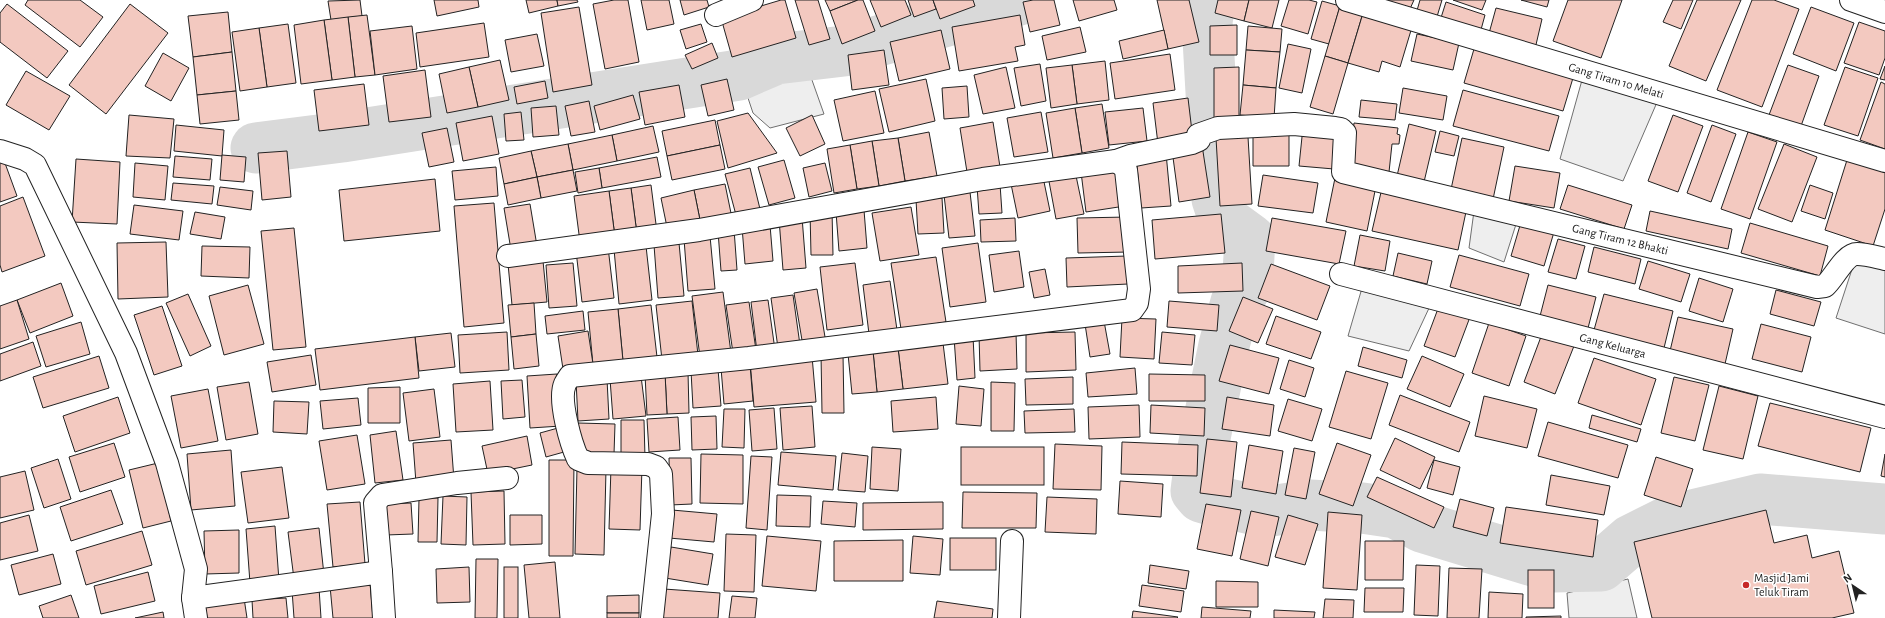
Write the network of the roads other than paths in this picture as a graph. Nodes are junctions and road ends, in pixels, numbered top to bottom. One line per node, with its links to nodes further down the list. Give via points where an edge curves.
1 (752, 0): 5 (street)
2 (1347, 0): 7 (street, Gang Tiram 10 Melati)
3 (1851, 0): 4 (street)
4 (1885, 12)
5 (716, 15)
6 (0, 152): 16 (street, via 25,159 35,165 126,353 167,463 196,569)
7 (1885, 160)
8 (1116, 161): 9 (street, via 983,179 699,230); 10 (street, Gang Tiram 12 Bhakti, via 1192,143 1199,140 1198,135 1213,130 1294,124 1341,129 1345,133 1342,172 1817,287 1825,286 1847,257 1856,254); 18 (street, via 1126,170 1139,289 1137,302 1132,310 749,358 570,376 564,385 564,413 570,440 578,459 600,464 648,464 656,467 661,474 663,514)
9 (508, 256)
10 (1885, 259)
11 (1341, 274): 12 (street, Gang Keluarga)
12 (1885, 418)
13 (507, 478): 15 (street, via 382,495 375,503)
14 (1012, 541): 19 (street)
15 (381, 572): 16 (street); 17 (street)
16 (194, 608)
17 (384, 618)
18 (652, 618)
19 (1009, 618)

